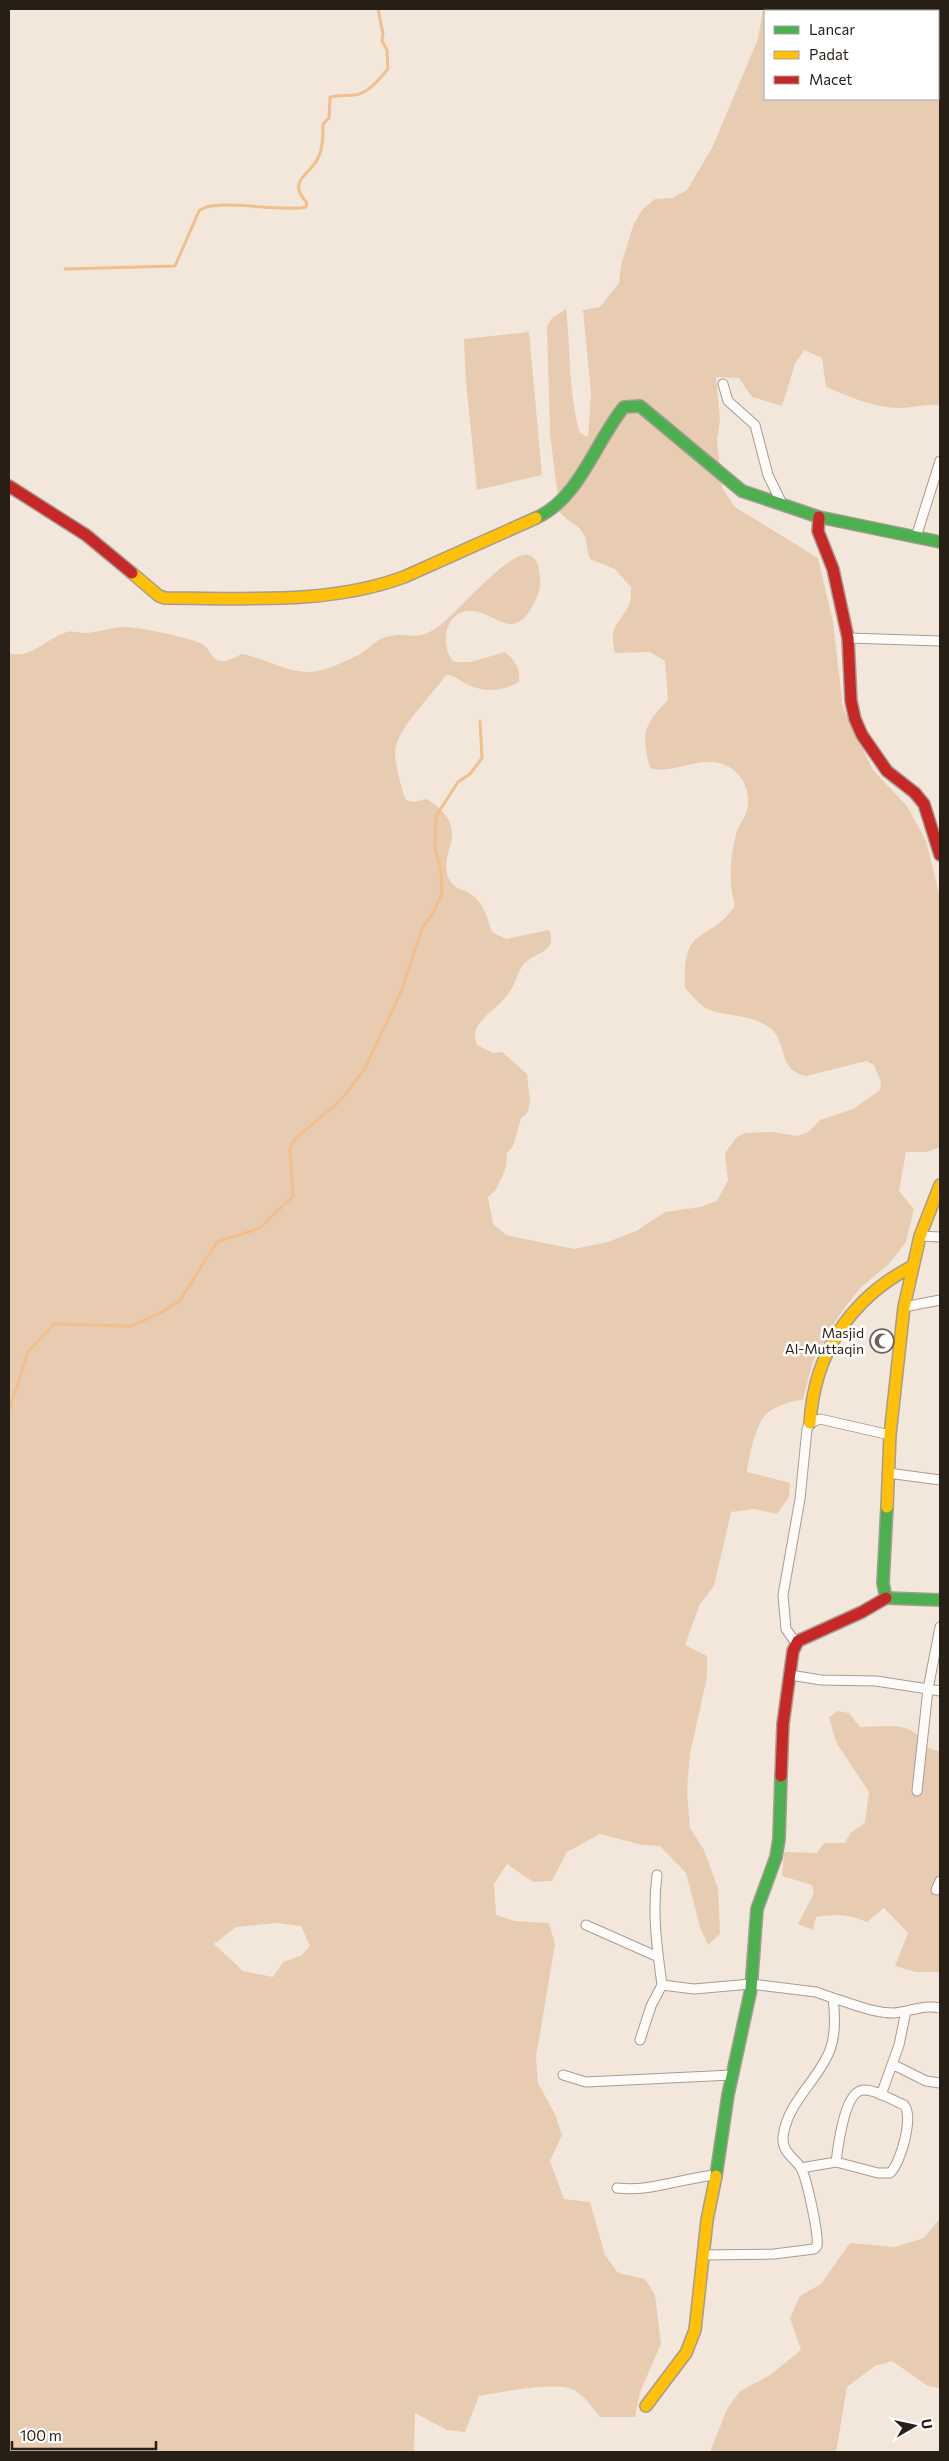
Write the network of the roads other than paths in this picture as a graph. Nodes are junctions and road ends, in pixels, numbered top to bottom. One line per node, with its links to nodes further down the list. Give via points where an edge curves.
1 (723, 384): 4 (street, via 728,401 755,425 768,475)
2 (940, 461): 6 (street)
3 (9, 486): 4 (main road, via 86,535 159,596 179,599 288,598 358,589 404,577 549,512 568,494 614,419 627,406 640,406 742,491)
4 (782, 504): 5 (main road)
5 (819, 516): 6 (main road); 8 (main road, via 818,531 833,570)
6 (916, 537): 7 (main road)
7 (940, 542)
8 (848, 638): 9 (street); 10 (main road, via 851,701 862,735 886,771 924,804)
9 (940, 641)
10 (940, 855)
11 (940, 1185): 12 (main road)
12 (920, 1236): 13 (street); 14 (main road)
13 (940, 1237)
14 (911, 1267): 16 (main road); 17 (main road, via 873,1291 840,1332 822,1361 815,1380)
15 (940, 1300): 16 (street)
16 (904, 1307): 18 (main road)
17 (810, 1423): 18 (street, via 820,1419); 24 (street, via 784,1595 786,1629)
18 (890, 1435): 19 (main road)
19 (888, 1473): 20 (street); 21 (main road, via 883,1583)
20 (940, 1480)
21 (886, 1598): 22 (main road); 24 (main road)
22 (940, 1600)
23 (940, 1627): 26 (street)
24 (798, 1641): 25 (main road, via 793,1651)
25 (790, 1675): 26 (street, via 821,1680 876,1681); 34 (main road, via 780,1767 779,1839 776,1857 757,1909)
26 (928, 1689): 27 (street); 28 (street)
27 (940, 1691)
28 (917, 1791)
29 (657, 1874): 33 (street, via 654,1898)
30 (940, 1881): 31 (street)
31 (936, 1890)
32 (586, 1924): 33 (street)
33 (656, 1956): 35 (street)
34 (751, 1984): 35 (street, via 694,1989); 36 (street, via 816,1992); 42 (main road)
35 (662, 1985): 39 (street)
36 (833, 1998): 38 (street, via 874,2012); 46 (street, via 834,2033 830,2050 789,2116 783,2138 786,2153)
37 (940, 2008): 38 (street, via 920,2007)
38 (906, 2011): 40 (street)
39 (640, 2040)
40 (892, 2064): 43 (street, via 926,2081); 44 (street)
41 (563, 2075): 42 (street, via 586,2082)
42 (732, 2075): 47 (main road)
43 (940, 2083)
44 (881, 2095): 45 (street, via 863,2090 856,2092 846,2110); 45 (street, via 904,2105 909,2112 907,2129 893,2171 878,2173)
45 (836, 2162): 46 (street)
46 (801, 2168): 49 (street, via 817,2232 818,2242 814,2249 774,2254)
47 (716, 2175): 48 (street, via 641,2189); 49 (main road)
48 (617, 2188)
49 (703, 2255): 50 (main road, via 698,2315 691,2343)
50 (646, 2406)

